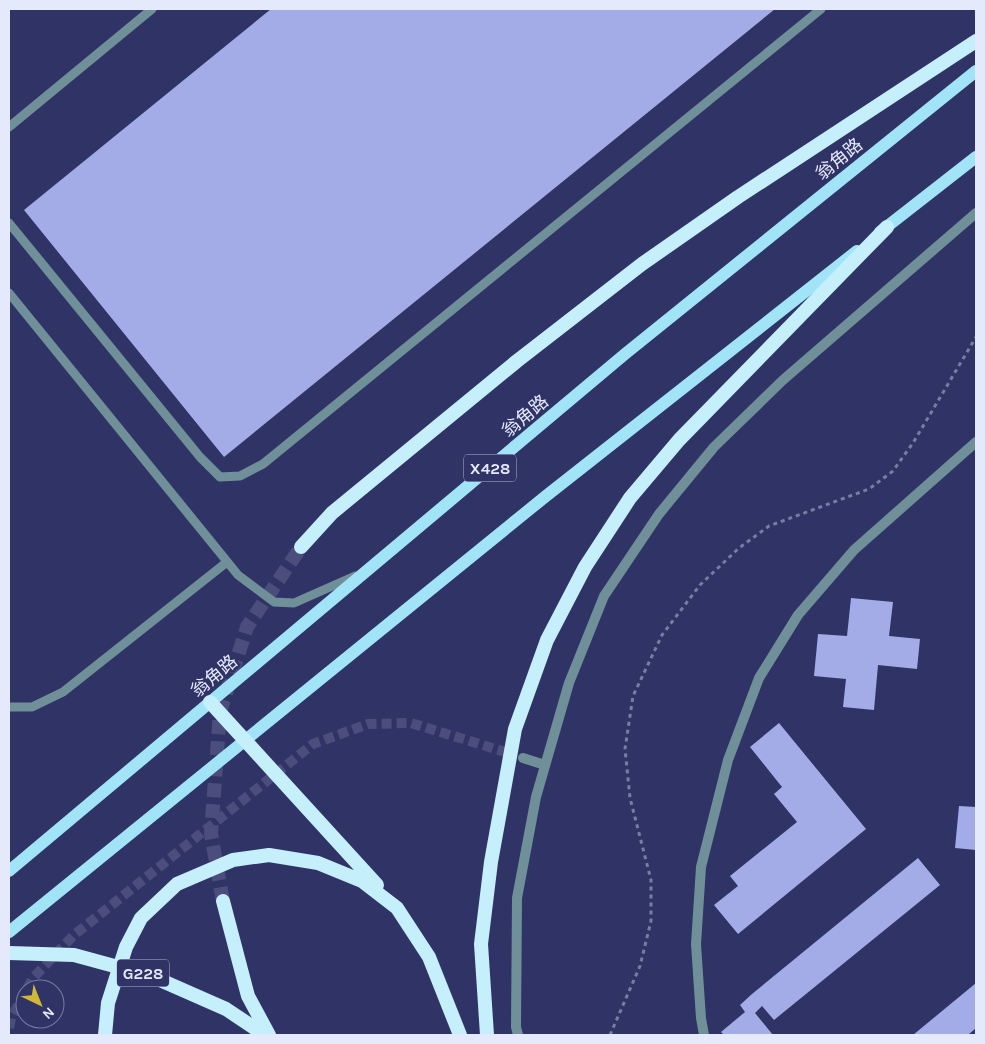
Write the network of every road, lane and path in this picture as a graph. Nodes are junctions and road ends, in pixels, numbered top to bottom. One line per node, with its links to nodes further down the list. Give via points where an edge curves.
1 (152, 9): 5 (lane)
2 (821, 9): 8 (lane, via 263,464 240,476 220,477 200,458)
3 (976, 41): 13 (highway, via 642,264 332,513)
4 (976, 71): 15 (main road, 翁角路 / X428, via 625,354)
5 (9, 127)
6 (976, 157): 9 (main road)
7 (976, 213): 20 (street, via 783,380 714,447 659,514 604,596 569,683)
8 (9, 223)
9 (887, 227): 18 (main road, via 546,496); 30 (highway, via 679,440 630,498 585,567 547,640 515,729 490,862 481,944)
10 (9, 293): 14 (lane)
11 (976, 337): 32 (path, via 893,471 869,489 769,526 739,548 700,585 662,635 634,696 625,749 630,798 651,880 651,921 640,966)
12 (976, 442): 33 (street, via 854,550 798,615 759,678 728,760 701,867 696,944)
13 (301, 547)
14 (227, 562): 15 (lane, via 238,575 274,602 294,603); 17 (lane, via 63,692 32,707)
15 (367, 571): 16 (main road, 翁角路 / X428)
16 (210, 702): 18 (highway); 21 (main road, 翁角路 / X428)
17 (9, 707)
18 (244, 741): 23 (highway); 24 (main road)
19 (524, 758): 20 (street)
20 (545, 765): 31 (street, via 517,898)
21 (9, 871)
22 (223, 901): 28 (highway, via 248,996)
23 (397, 908): 26 (highway, via 362,881 336,870 318,863 269,855 233,860 177,884 141,918 126,946 108,1003); 29 (highway, via 429,957)
24 (9, 932)
25 (9, 953): 27 (highway, G228, via 74,955 152,976 226,1009)
26 (105, 1035)
27 (265, 1035)
28 (269, 1035)
29 (460, 1035)
30 (486, 1035)
31 (518, 1035)
32 (610, 1035)
33 (704, 1035)

